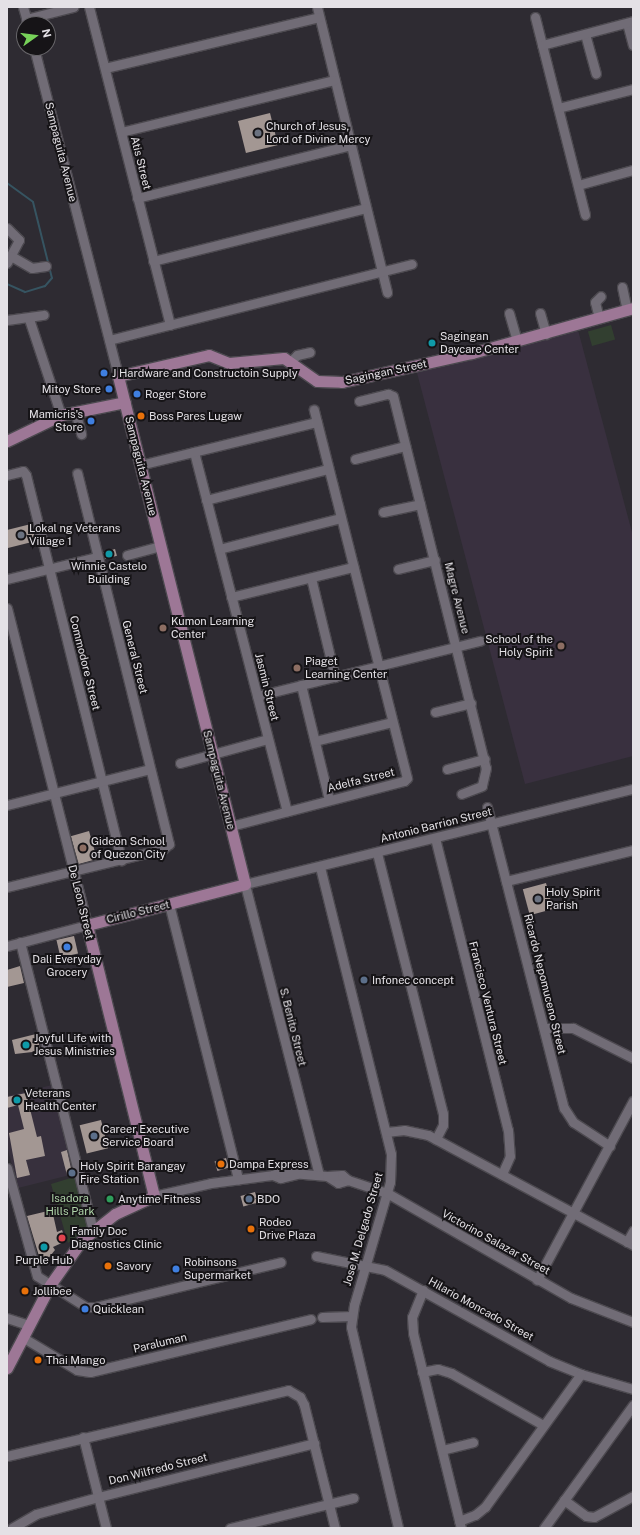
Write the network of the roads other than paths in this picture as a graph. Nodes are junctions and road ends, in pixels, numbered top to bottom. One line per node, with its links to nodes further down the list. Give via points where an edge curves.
1 (73, 7): 4 (street)
2 (89, 7): 12 (street, Atis Street)
3 (317, 7): 5 (street)
4 (43, 16)
5 (319, 17): 12 (street); 14 (street)
6 (535, 17): 9 (street)
7 (630, 22): 8 (street); 10 (street)
8 (585, 34): 9 (street); 13 (street)
9 (542, 45): 16 (street)
10 (633, 45)
11 (36, 56): 42 (street, Sampaguita Avenue)
12 (104, 68): 17 (street, Atis Street)
13 (596, 74)
14 (334, 80): 17 (street); 18 (street)
15 (633, 89): 16 (street)
16 (558, 108): 20 (street)
17 (121, 132): 21 (street, Atis Street)
18 (350, 144): 21 (street); 22 (street)
19 (633, 170): 20 (street)
20 (578, 185): 23 (street)
21 (138, 198): 26 (street, Atis Street)
22 (366, 208): 26 (street); 29 (street)
23 (585, 215)
24 (7, 228): 25 (street, via 19,237)
25 (9, 259): 28 (street, via 32,268)
26 (153, 261): 40 (street, Atis Street)
27 (412, 264): 29 (street)
28 (46, 266)
29 (382, 272): 31 (street); 40 (street)
30 (622, 287): 33 (street)
31 (387, 293)
32 (601, 296): 37 (street, via 595,302)
33 (630, 309): 37 (main road, Sagingan Street)
34 (509, 313): 43 (street)
35 (540, 313): 41 (street)
36 (44, 315): 38 (street)
37 (599, 318): 41 (main road, Sagingan Street)
38 (29, 319): 39 (street); 51 (street)
39 (7, 320)
40 (170, 325): 42 (street)
41 (546, 334): 43 (main road, Sagingan Street)
42 (109, 340): 46 (street, Sampaguita Avenue)
43 (517, 341): 45 (main road, Sagingan Street, via 342,382 317,380 305,375)
44 (310, 352): 45 (street, via 297,355)
45 (291, 361): 46 (main road, via 276,358 229,363 209,356)
46 (118, 376): 48 (main road, Sampaguita Avenue)
47 (360, 401): 55 (street, Magre Avenue, via 391,394)
48 (125, 402): 50 (main road); 58 (main road, Sampaguita Avenue)
49 (314, 410): 52 (street, Adelfa Street)
50 (75, 411): 51 (main road); 53 (street)
51 (61, 415): 54 (main road)
52 (316, 422): 56 (street); 59 (street, Adelfa Street)
53 (81, 434)
54 (7, 440)
55 (405, 446): 57 (street); 63 (street, Magre Avenue)
56 (194, 452): 58 (street); 62 (street, Jasmin Street)
57 (355, 459)
58 (140, 465): 66 (main road, Sampaguita Avenue)
59 (328, 469): 62 (street); 65 (street, Adelfa Street)
60 (77, 472): 69 (street, General Street)
61 (7, 475): 72 (street, Commodore Street, via 25,472)
62 (206, 500): 67 (street, Jasmin Street)
63 (420, 504): 64 (street); 70 (street, Magre Avenue)
64 (383, 512)
65 (341, 518): 67 (street); 71 (street, Adelfa Street)
66 (161, 546): 68 (street); 89 (main road, Sampaguita Avenue)
67 (219, 549): 76 (street, Jasmin Street)
68 (127, 555)
69 (98, 557): 72 (street); 92 (street, General Street)
70 (435, 560): 73 (street); 79 (street, Magre Avenue)
71 (353, 568): 74 (street); 80 (street, Adelfa Street)
72 (49, 569): 75 (street); 94 (street, Commodore Street)
73 (398, 569)
74 (311, 578): 76 (street); 81 (street)
75 (7, 579)
76 (231, 597): 83 (street, Jasmin Street)
77 (7, 608): 96 (street, De Leon Street)
78 (480, 641): 79 (street)
79 (457, 647): 80 (street); 84 (street, Magre Avenue)
80 (378, 666): 81 (street); 86 (street, Adelfa Street)
81 (335, 677): 82 (street)
82 (301, 685): 83 (street); 88 (street)
83 (257, 696): 87 (street, Jasmin Street)
84 (471, 703): 85 (street); 90 (street, Magre Avenue)
85 (435, 712)
86 (392, 722): 88 (street); 98 (street, Adelfa Street, via 406,779)
87 (268, 739): 89 (street); 101 (street, Jasmin Street)
88 (314, 741): 98 (street)
89 (215, 753): 91 (street); 103 (main road, Sampaguita Avenue)
90 (485, 759): 93 (street); 97 (street, Magre Avenue, via 485,782 478,789)
91 (180, 763)
92 (150, 769): 94 (street); 107 (street, General Street, via 168,840 167,847)
93 (447, 769)
94 (102, 781): 96 (street); 107 (street, Commodore Street)
95 (633, 789): 102 (street, Antonio Barrion Street)
96 (54, 793): 99 (street); 109 (street, De Leon Street)
97 (461, 794)
98 (329, 800): 101 (street, Adelfa Street)
99 (7, 805)
100 (487, 807): 102 (street, Ricardo Nepomuceno Street)
101 (286, 812): 103 (street, Adelfa Street)
102 (492, 824): 104 (street, Antonio Barrion Street); 110 (street, Ricardo Nepomuceno Street)
103 (231, 826): 111 (main road, Sampaguita Avenue)
104 (435, 838): 106 (street, Antonio Barrion Street); 124 (street, Francisco Ventura Street, via 508,1130 510,1156)
105 (633, 850): 110 (street)
106 (377, 853): 108 (street, Antonio Barrion Street); 121 (street, via 443,1114 443,1124)
107 (121, 860): 109 (street)
108 (320, 867): 111 (street, Antonio Barrion Street); 120 (street, Jose M. Delgado Street)
109 (74, 871): 112 (street); 114 (street, De Leon Street)
110 (506, 881): 117 (street, Ricardo Nepomuceno Street)
111 (245, 884): 113 (main road, Cirillo Street); 125 (street, S. Benito Street)
112 (7, 887)
113 (169, 904): 114 (main road, Cirillo Street); 126 (street)
114 (87, 925): 115 (street, Cirillo Street); 128 (main road, De Leon Street)
115 (20, 942): 116 (street, Cirillo Street); 130 (street)
116 (7, 946)
117 (544, 1028): 118 (street, via 573,1028); 122 (street, Ricardo Nepomuceno Street, via 567,1115 580,1127)
118 (633, 1058)
119 (633, 1101): 122 (street)
120 (386, 1132): 121 (street, via 414,1130); 127 (street, Jose M. Delgado Street, via 392,1168)
121 (436, 1139): 124 (street)
122 (610, 1146): 129 (street)
123 (7, 1168): 137 (street, via 33,1270 38,1278)
124 (502, 1174): 129 (street)
125 (323, 1176): 126 (street, Victorino Salazar Street, via 297,1174 280,1178 273,1176); 127 (street, Victorino Salazar Street, via 339,1174 348,1180)
126 (238, 1179): 128 (street, Victorino Salazar Street)
127 (387, 1193): 135 (street, Jose M. Delgado Street); 136 (street, Victorino Salazar Street)
128 (154, 1196): 130 (main road, via 114,1214)
129 (574, 1213): 132 (street); 136 (street)
130 (93, 1230): 137 (main road, via 72,1252)
131 (633, 1231): 132 (street)
132 (630, 1244)
133 (316, 1256): 135 (street, Hilario Moncado Street)
134 (281, 1262): 137 (street, via 95,1307 86,1307)
135 (365, 1263): 138 (street, Hilario Moncado Street, via 385,1270); 139 (street, Jose M. Delgado Street)
136 (537, 1280): 143 (street, Victorino Salazar Street, via 589,1306)
137 (50, 1285): 144 (main road)
138 (423, 1290): 147 (street, via 412,1317); 148 (street, Hilario Moncado Street, via 549,1360)
139 (352, 1316): 140 (street); 167 (street, Jose M. Delgado Street, via 352,1339)
140 (322, 1317)
141 (7, 1318): 144 (street)
142 (311, 1319): 145 (street, Paraluman, via 90,1372 77,1370)
143 (633, 1322)
144 (28, 1325): 145 (main road)
145 (22, 1337): 146 (main road)
146 (7, 1368)
147 (422, 1372): 151 (street, via 438,1369 451,1373); 155 (street)
148 (581, 1374): 149 (street, Hilario Moncado Street); 151 (street)
149 (633, 1389)
150 (633, 1405): 160 (street)
151 (543, 1425): 162 (street, via 485,1507)
152 (82, 1437): 154 (street, via 281,1390 295,1392 304,1405); 156 (street); 158 (street)
153 (473, 1442): 155 (street)
154 (314, 1443): 158 (street, Don Wilfredo Street); 161 (street)
155 (442, 1450): 162 (street)
156 (7, 1456)
157 (633, 1496): 160 (street, via 594,1518 586,1516)
158 (98, 1497): 163 (street, Don Wilfredo Street, via 36,1514); 164 (street)
159 (353, 1498): 161 (street)
160 (564, 1500): 168 (street)
161 (328, 1504): 165 (street); 166 (street)
162 (460, 1524)
163 (12, 1528)
164 (106, 1528)
165 (230, 1528)
166 (334, 1528)
167 (398, 1528)
168 (544, 1528)

